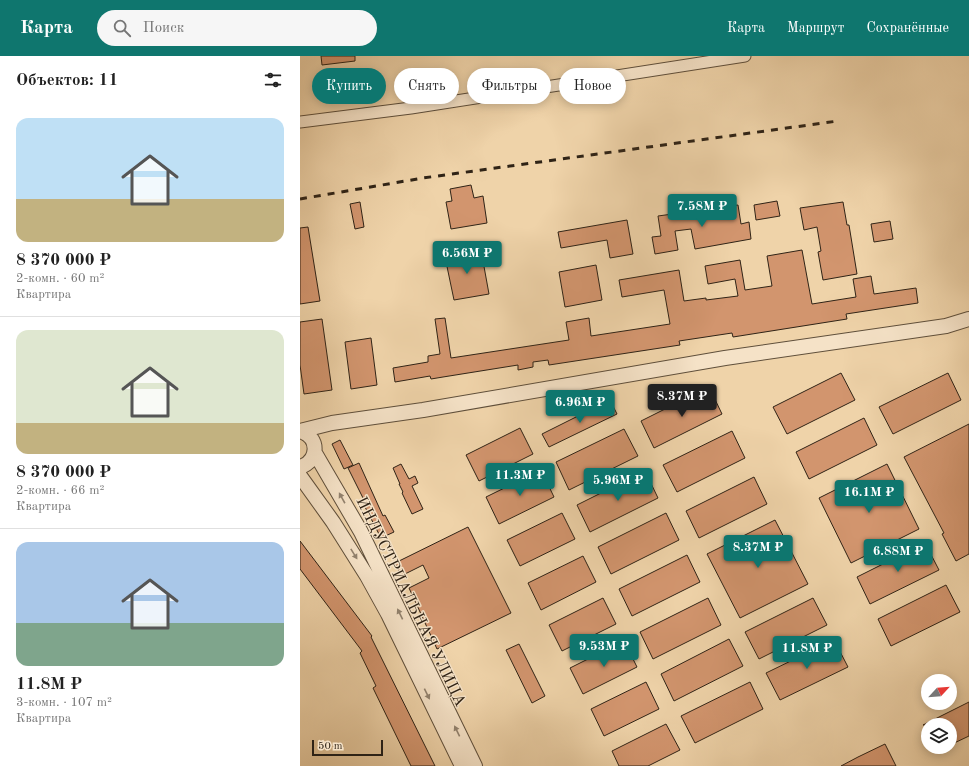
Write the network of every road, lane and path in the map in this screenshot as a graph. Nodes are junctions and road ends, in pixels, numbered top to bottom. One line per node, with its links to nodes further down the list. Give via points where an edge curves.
1 (745, 56): 2 (street, via 411,108)
2 (300, 122)
3 (969, 319): 4 (street, via 946,326 725,358)
4 (351, 421): 5 (street); 6 (street, via 329,430)
5 (300, 431): 6 (street, ИНДУСТРИАЛЬНАЯ УЛИЦА, via 309,436)
6 (315, 450): 7 (street, via 312,460); 9 (street, ИНДУСТРИАЛЬНАЯ УЛИЦА, one-way to 6, via 361,532)
7 (300, 467)
8 (300, 476): 9 (street, ИНДУСТРИАЛЬНАЯ УЛИЦА, one-way to 9, via 367,576)
9 (423, 675): 10 (street, ИНДУСТРИАЛЬНАЯ УЛИЦА, one-way to 10); 11 (street, ИНДУСТРИАЛЬНАЯ УЛИЦА, one-way to 9)
10 (462, 766)
11 (475, 766)

